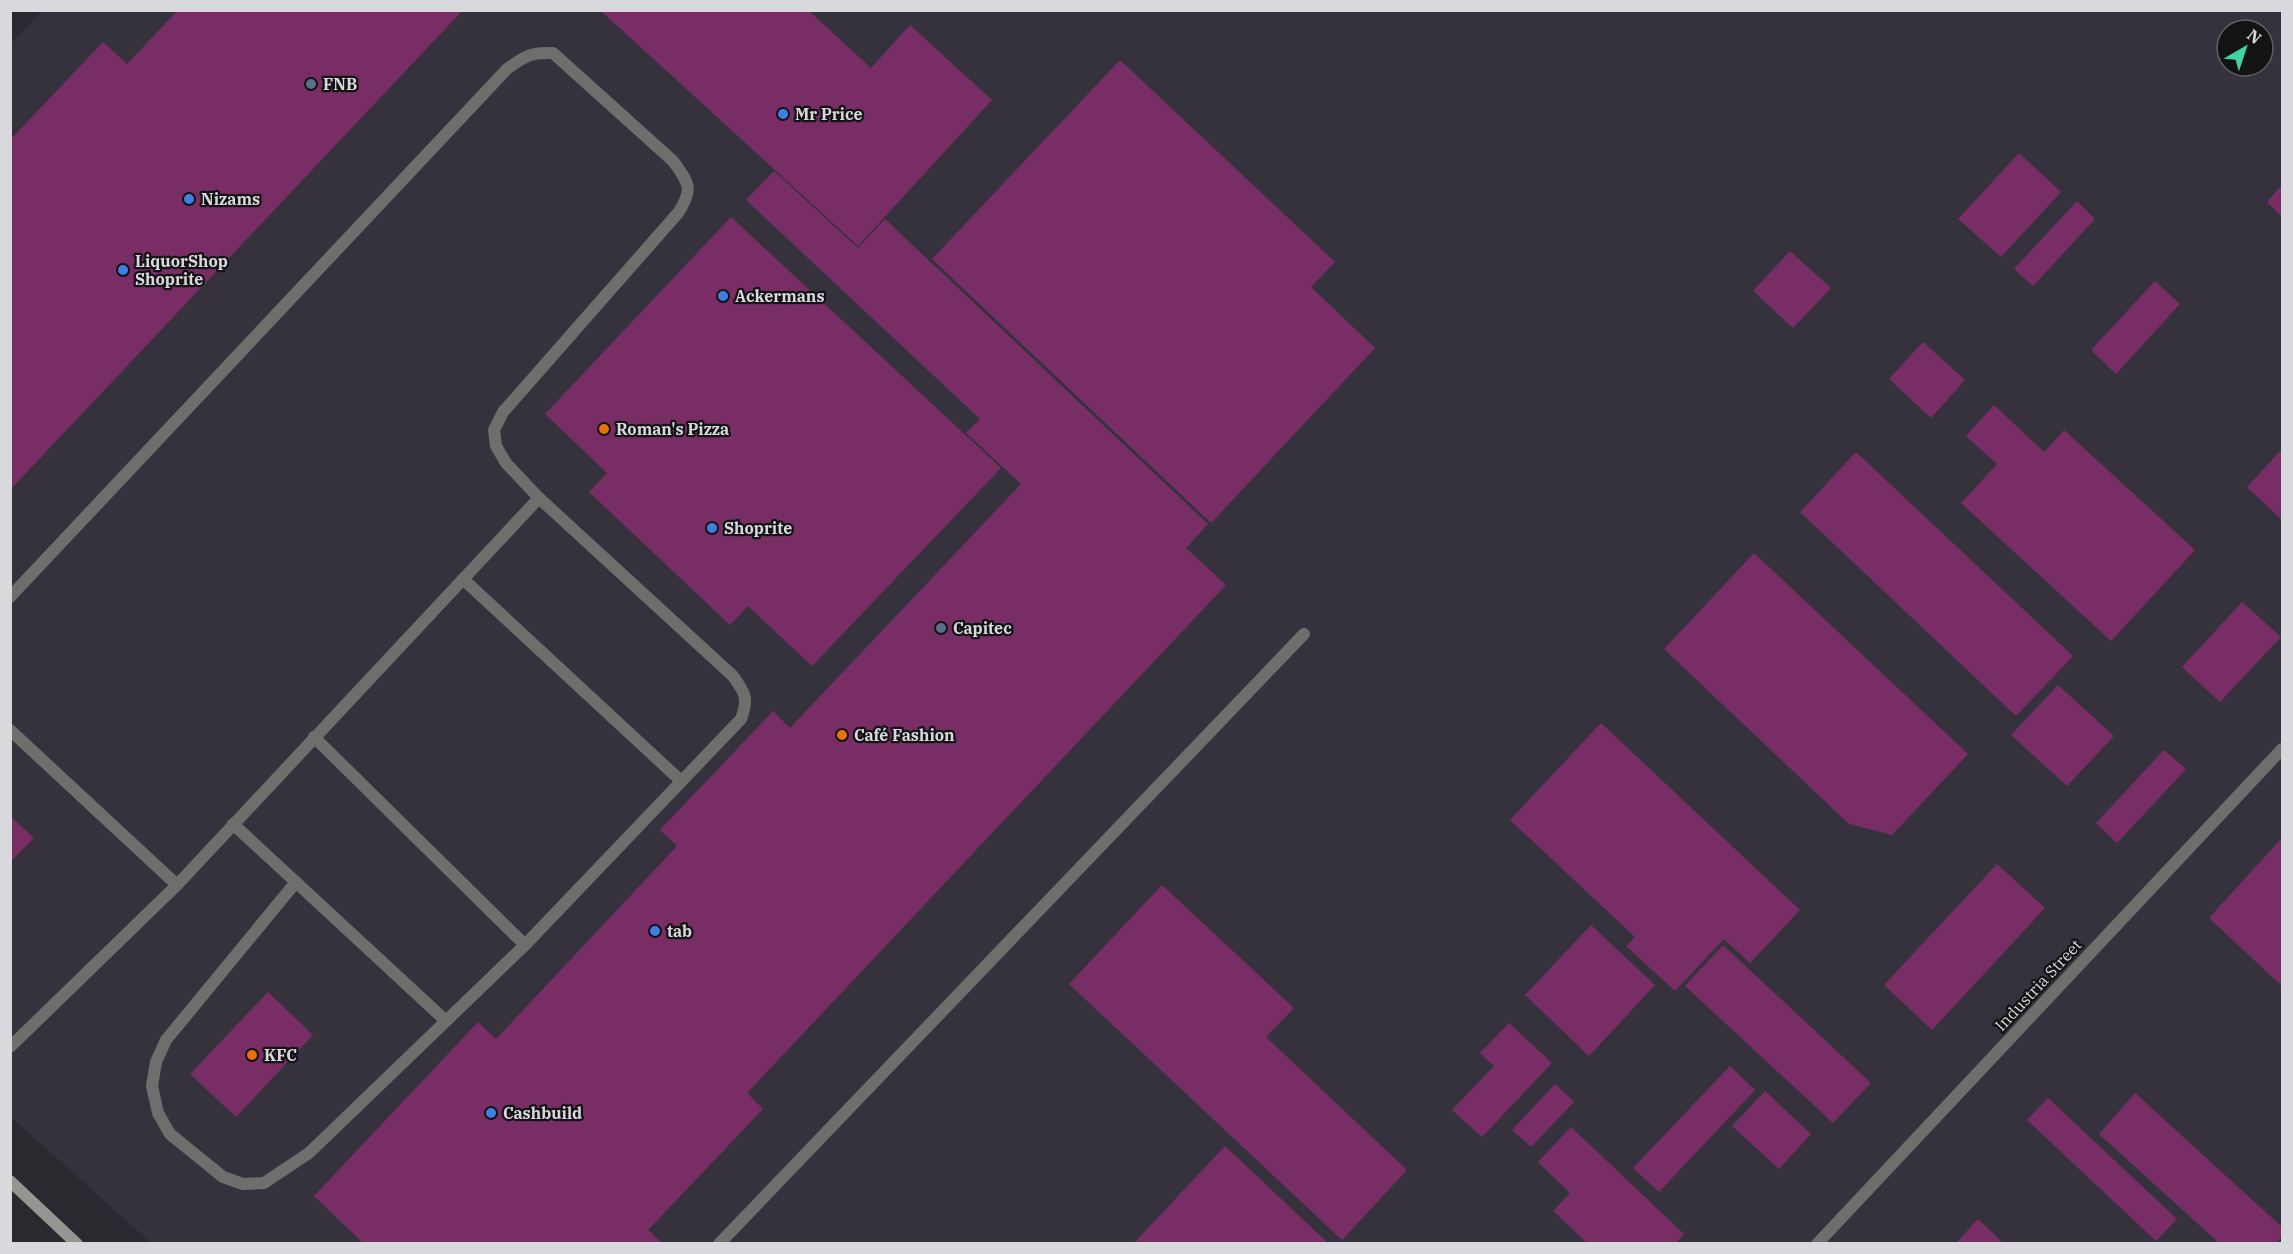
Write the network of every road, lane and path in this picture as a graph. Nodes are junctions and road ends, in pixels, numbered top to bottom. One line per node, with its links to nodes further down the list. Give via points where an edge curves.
1 (539, 498): 2 (street); 3 (street, via 506,463 496,446 494,430 503,412 678,213 690,192 673,161 565,62 553,53 536,52 507,69); 8 (street, via 719,661 744,691 746,705 741,719)
2 (463, 579): 6 (street); 8 (street)
3 (10, 597)
4 (1304, 634): 17 (street)
5 (10, 730): 11 (street)
6 (314, 737): 9 (street); 12 (street)
7 (2283, 749): 18 (street, Industria Street)
8 (681, 781): 12 (street)
9 (234, 824): 10 (street); 11 (street)
10 (296, 882): 13 (street); 13 (street, via 166,1040 156,1062 152,1086 158,1113 170,1134 223,1177 243,1184 264,1183 309,1153)
11 (177, 885): 14 (street)
12 (525, 945): 13 (street)
13 (446, 1021)
14 (10, 1047)
15 (10, 1181): 16 (street)
16 (77, 1244)
17 (719, 1244)
18 (1817, 1244)

